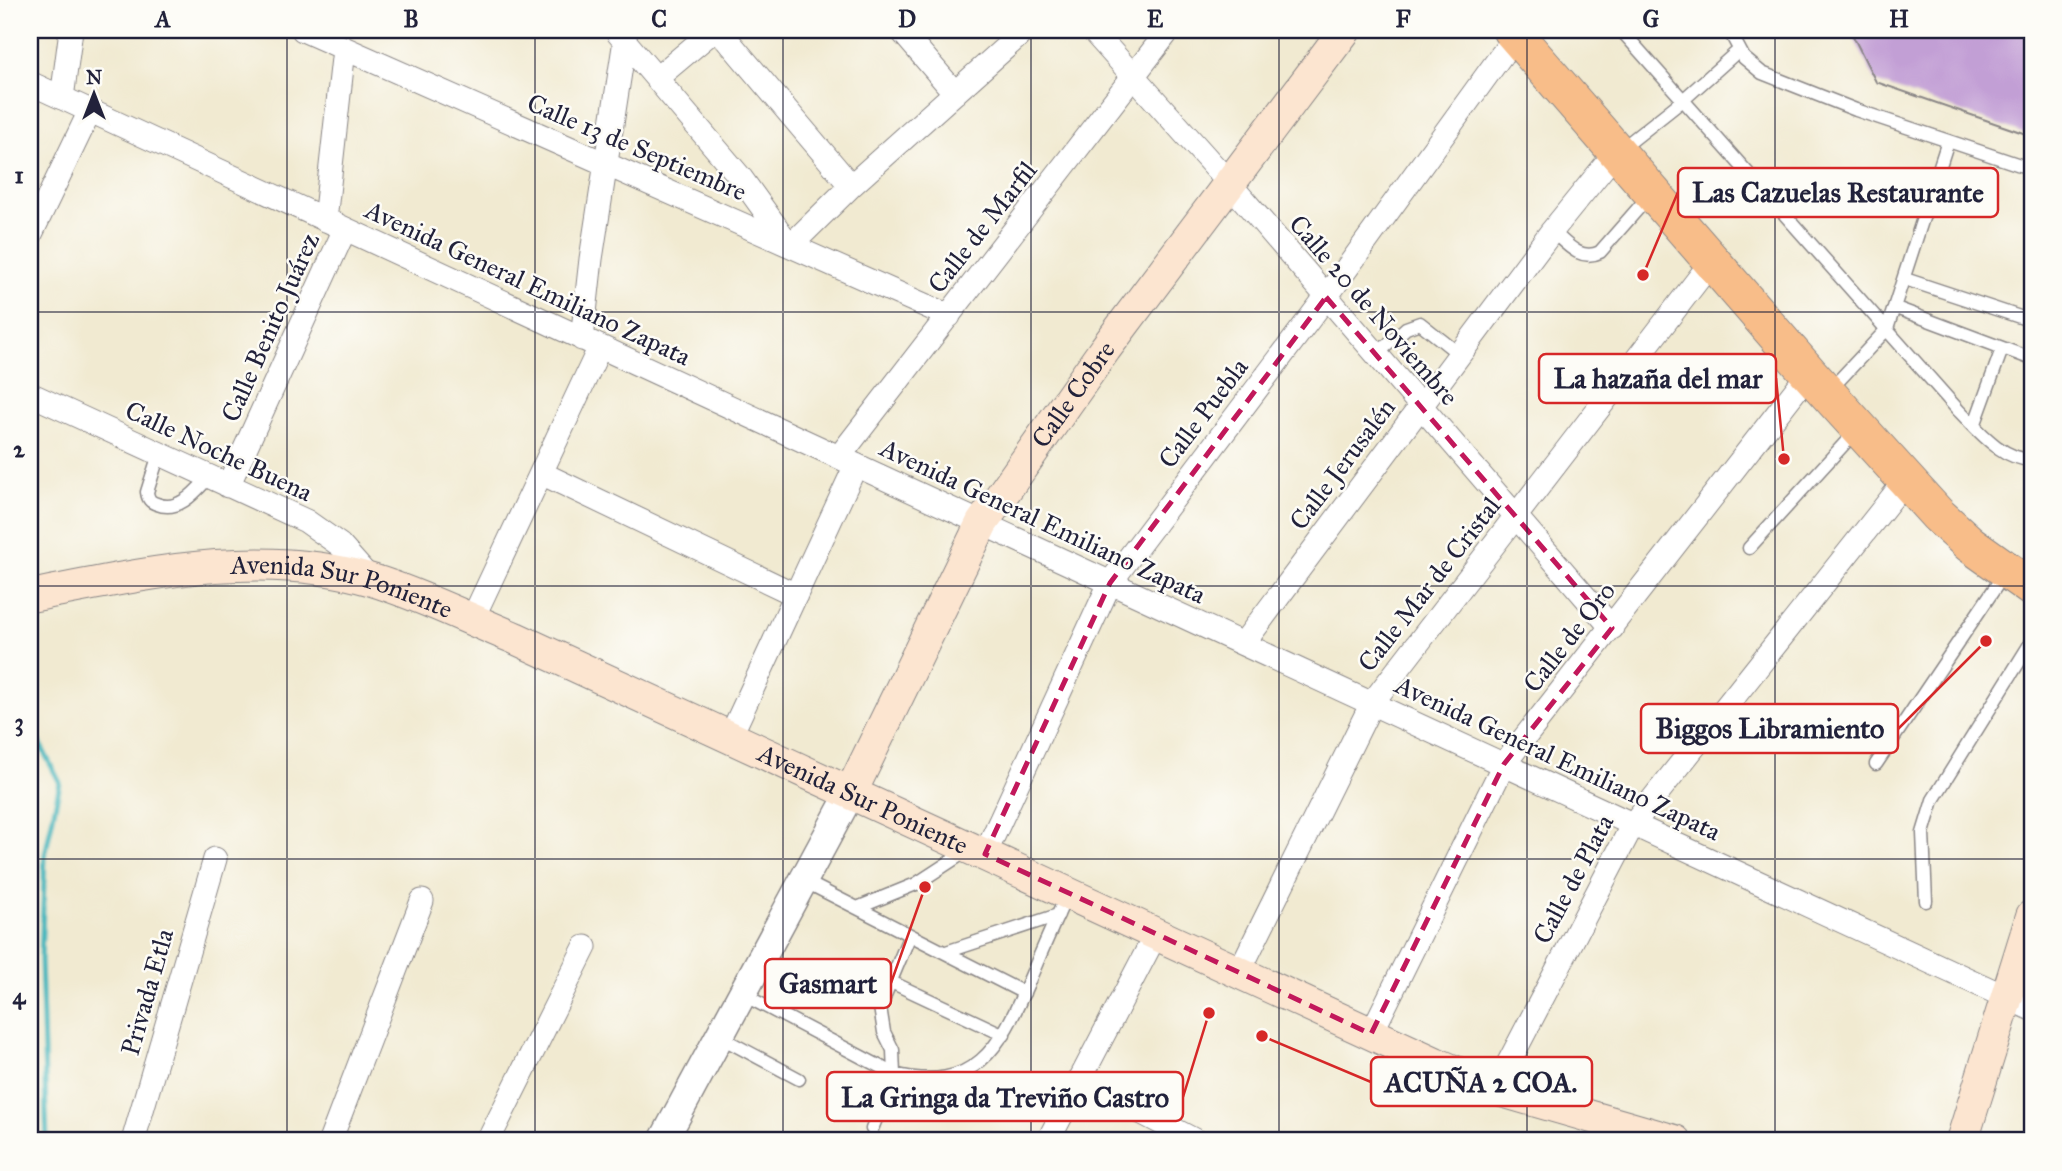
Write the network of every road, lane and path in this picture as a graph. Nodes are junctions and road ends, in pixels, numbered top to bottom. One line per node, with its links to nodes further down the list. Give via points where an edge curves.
1 (71, 30): 19 (street)
2 (303, 30): 13 (street, Calle 13 de Septiembre)
3 (716, 30): 15 (street); 27 (street)
4 (901, 30): 18 (street)
5 (1025, 30): 18 (street)
6 (1092, 30): 16 (street, Calle 20 de Noviembre)
7 (1169, 30): 16 (street, Calle de Marfil)
8 (1345, 30): 26 (main road, Calle Cobre)
9 (1621, 30): 20 (lane)
10 (1728, 30): 14 (lane)
11 (1513, 32): 23 (main road); 35 (street, Calle Puebla)
12 (620, 35): 15 (street); 24 (street)
13 (344, 49): 24 (street, Calle 13 de Septiembre); 29 (street, Calle Benito Juárez)
14 (1739, 50): 20 (lane); 22 (lane, via 1762,73)
15 (658, 76): 32 (street)
16 (1134, 77): 26 (street, Calle 20 de Noviembre); 37 (street, Calle de Marfil)
17 (30, 83): 19 (street, Avenida General Emiliano Zapata)
18 (955, 93): 27 (street)
19 (62, 98): 21 (street, Avenida General Emiliano Zapata)
20 (1683, 100): 23 (lane); 39 (lane)
21 (89, 111): 29 (street, Avenida General Emiliano Zapata); 31 (street)
22 (1948, 141): 25 (lane); 34 (lane)
23 (1616, 152): 28 (main road); 30 (street, Calle Jerusalén)
24 (605, 166): 32 (street, Calle 13 de Septiembre); 40 (street)
25 (2032, 169)
26 (1228, 183): 35 (street, Calle 20 de Noviembre); 57 (main road, Calle Cobre)
27 (850, 186): 32 (street)
28 (1652, 193): 30 (lane, via 1600,252 1591,256 1577,253); 33 (main road)
29 (335, 225): 40 (street, Avenida General Emiliano Zapata); 55 (street, Calle Benito Juárez)
30 (1552, 231): 42 (street, Calle Jerusalén)
31 (30, 236)
32 (790, 243): 37 (street, Calle 13 de Septiembre)
33 (1713, 260): 45 (main road); 56 (street, Calle Mar de Cristal)
34 (1905, 279): 36 (lane); 38 (lane)
35 (1326, 297): 43 (street, Calle 20 de Noviembre); 61 (street, Calle Puebla)
36 (1896, 308): 39 (lane); 41 (lane)
37 (949, 316): 52 (street, Calle de Marfil)
38 (2032, 321)
39 (1886, 329): 45 (lane); 48 (lane)
40 (591, 343): 52 (street, Avenida General Emiliano Zapata); 53 (street)
41 (2003, 349): 44 (lane); 48 (lane)
42 (1459, 354): 43 (lane, via 1420,323 1406,328); 47 (street, Calle Jerusalén)
43 (1376, 355): 47 (street, Calle 20 de Noviembre)
44 (2032, 359)
45 (1819, 383): 49 (main road); 65 (street, Calle de Oro)
46 (30, 394): 50 (street, Calle Noche Buena)
47 (1420, 406): 56 (street, Calle 20 de Noviembre); 67 (street, Calle Jerusalén)
48 (1974, 426): 51 (lane, via 2004,451)
49 (1858, 428): 54 (main road); 58 (lane)
50 (159, 454): 55 (street, Calle Noche Buena); 55 (lane, via 147,492 160,506 181,503)
51 (2032, 460)
52 (847, 461): 57 (street, Avenida General Emiliano Zapata); 62 (street, Calle de Marfil)
53 (541, 473): 62 (street); 64 (street)
54 (1906, 480): 59 (main road, via 1962,537); 73 (street, Calle de Plata)
55 (219, 482): 60 (street, Calle Noche Buena, via 306,521 340,545)
56 (1516, 518): 65 (street, Calle 20 de Noviembre); 68 (street, Calle Mar de Cristal)
57 (982, 523): 61 (street, Avenida General Emiliano Zapata); 72 (main road, Calle Cobre)
58 (1749, 548)
59 (2020, 579): 71 (lane)
60 (370, 580): 63 (main road, Avenida Sur Poniente, via 267,565 207,567); 64 (main road, Avenida Sur Poniente)
61 (1110, 583): 67 (street, Avenida General Emiliano Zapata); 74 (street, Calle Puebla)
62 (796, 595): 69 (street, Calle de Marfil)
63 (30, 596)
64 (472, 620): 69 (main road, Avenida Sur Poniente)
65 (1612, 628): 70 (street, Calle de Oro)
66 (2032, 641): 78 (lane, via 1933,800 1923,833)
67 (1242, 644): 68 (street, Avenida General Emiliano Zapata)
68 (1372, 704): 70 (street, Avenida General Emiliano Zapata); 86 (street, Calle Mar de Cristal)
69 (730, 737): 72 (main road, Avenida Sur Poniente)
70 (1504, 764): 73 (street, Avenida General Emiliano Zapata); 91 (street, Calle de Oro)
71 (1876, 764)
72 (851, 792): 74 (main road, Avenida Sur Poniente); 76 (street)
73 (1633, 824): 90 (street, Avenida General Emiliano Zapata); 97 (street, Calle de Plata)
74 (978, 850): 79 (main road, Avenida Sur Poniente); 80 (lane, via 916,884)
75 (215, 859): 100 (street, Privada Etla)
76 (804, 881): 80 (lane); 89 (street)
77 (422, 901): 101 (street)
78 (1926, 901)
79 (1063, 903): 82 (main road, Avenida Sur Poniente); 85 (lane); 88 (lane)
80 (857, 908): 83 (lane)
81 (2032, 916): 90 (main road)
82 (1157, 932): 86 (main road, Avenida Sur Poniente); 96 (street)
83 (910, 935): 85 (lane); 87 (lane)
84 (585, 947): 102 (street)
85 (946, 951): 88 (lane)
86 (1239, 972): 91 (main road, Avenida Sur Poniente)
87 (889, 981): 92 (lane); 94 (lane, via 880,1018 893,1050)
88 (1024, 992): 92 (lane)
89 (742, 994): 93 (street); 94 (lane)
90 (2020, 1003): 106 (main road)
91 (1371, 1034): 97 (main road, Avenida Sur Poniente)
92 (1004, 1035): 94 (lane, via 966,1072 919,1080)
93 (720, 1037): 95 (lane); 103 (street)
94 (894, 1074): 98 (lane)
95 (799, 1079)
96 (1079, 1080): 104 (street); 105 (street)
97 (1495, 1088): 99 (main road, Avenida Sur Poniente)
98 (872, 1129)
99 (1659, 1139)
100 (133, 1141)
101 (330, 1141)
102 (488, 1141)
103 (663, 1141)
104 (1048, 1141)
105 (1196, 1141)
106 (1962, 1141)

